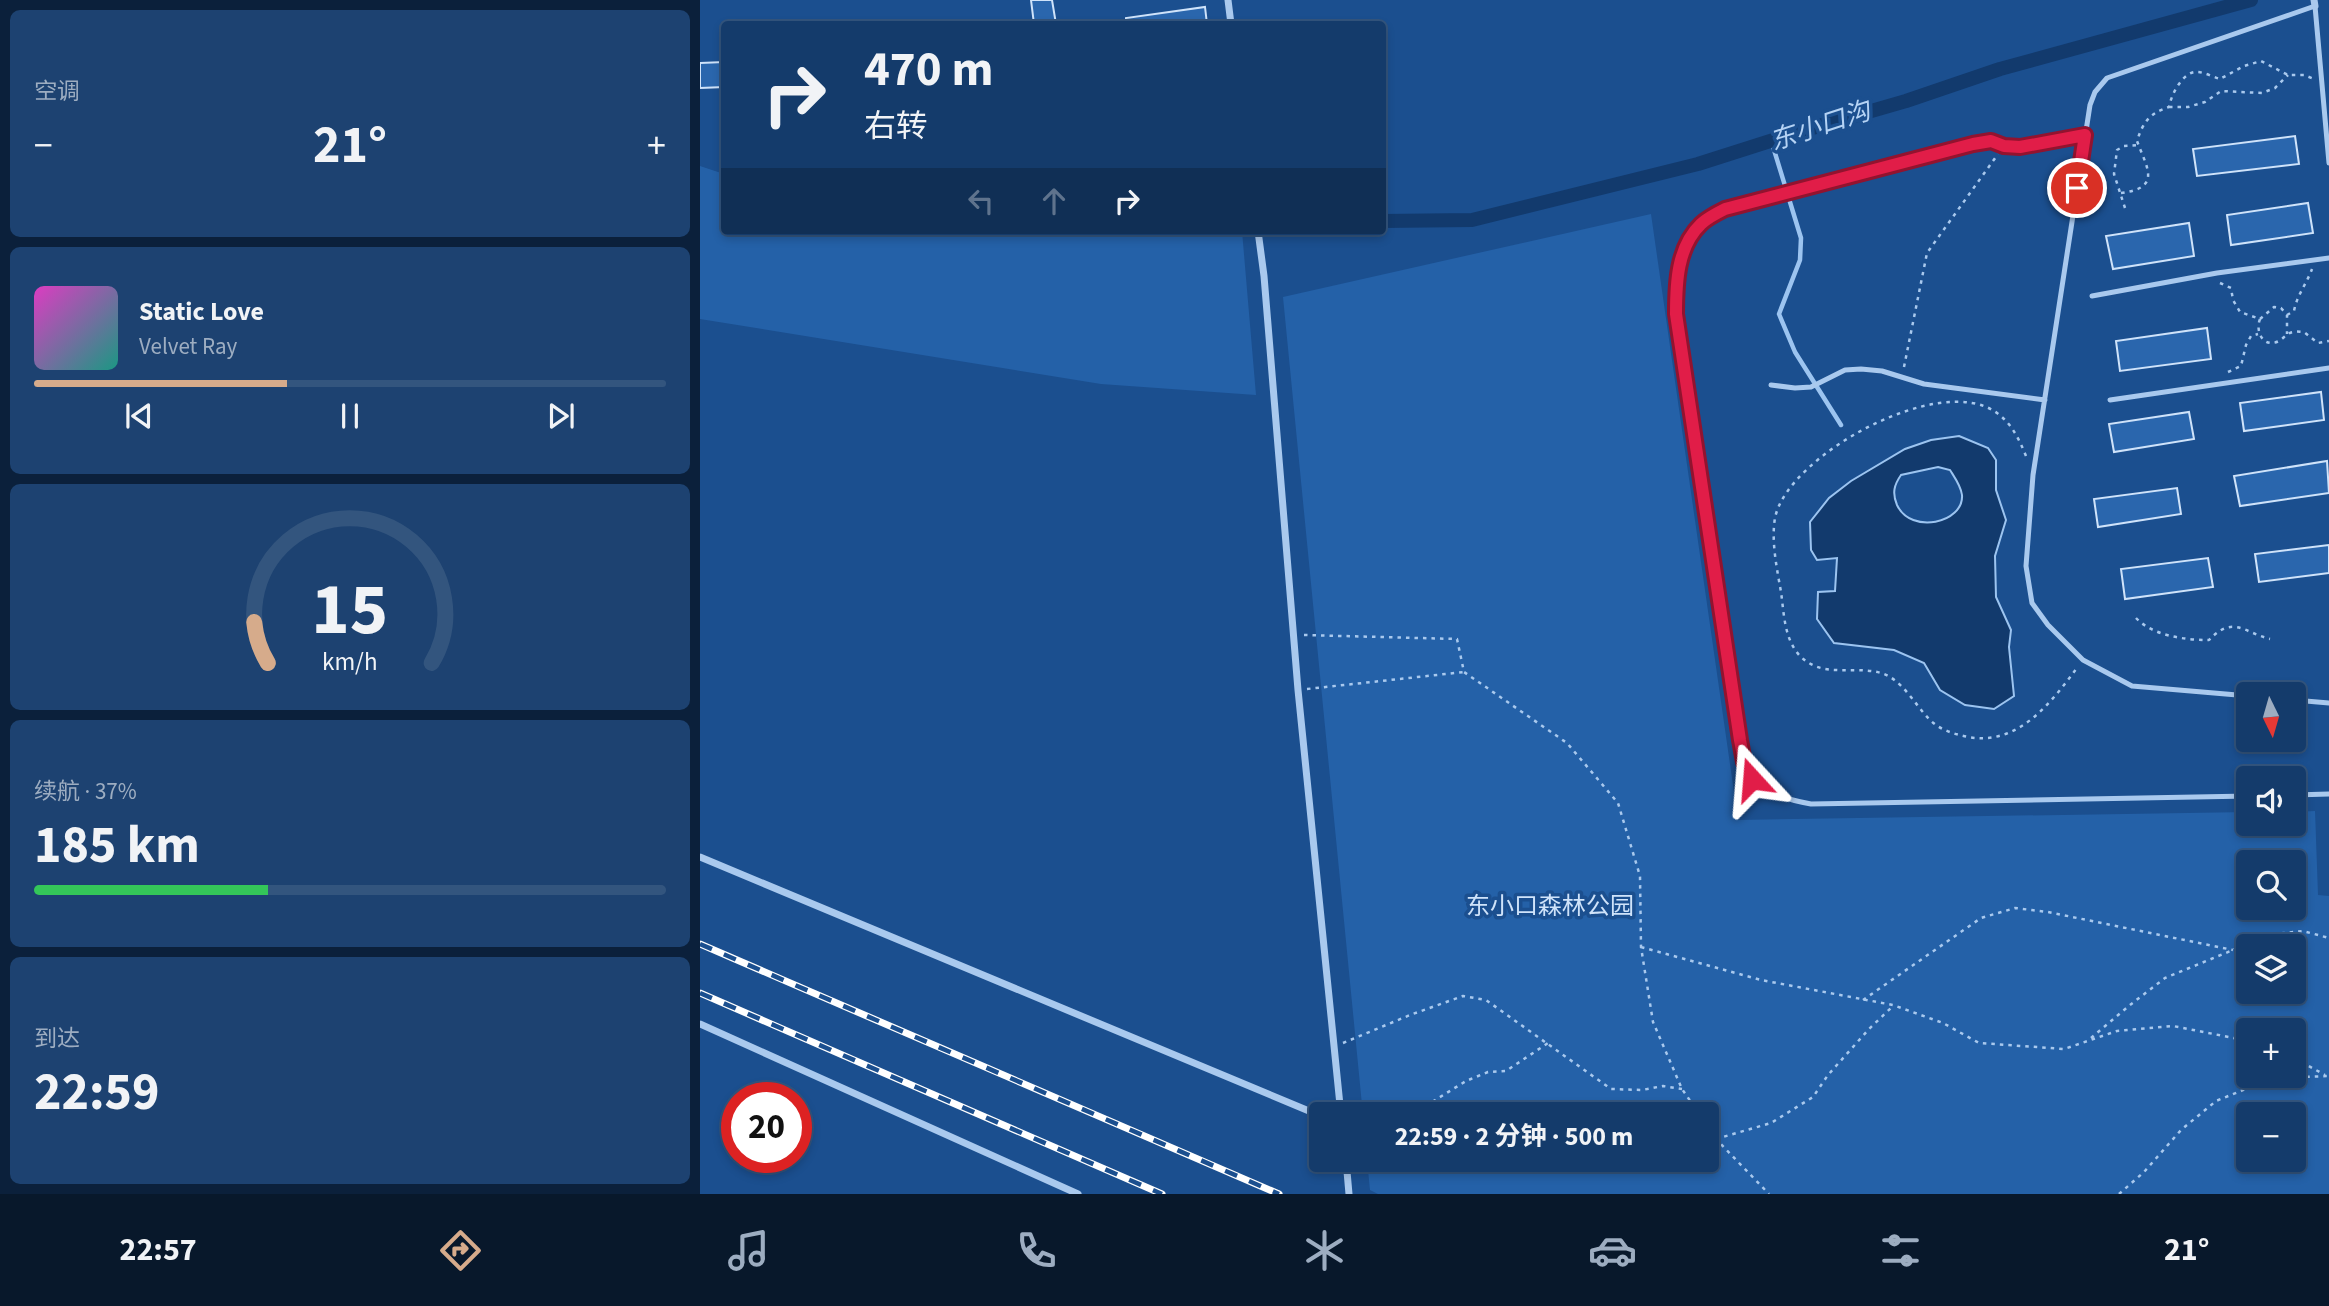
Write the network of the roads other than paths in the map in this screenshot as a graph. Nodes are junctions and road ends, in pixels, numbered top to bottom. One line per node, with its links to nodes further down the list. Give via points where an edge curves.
1 (1228, 0): 3 (street)
2 (2315, 3): 5 (lane); 6 (lane, via 2107,78 2090,104)
3 (1231, 21)
4 (2329, 79): 5 (lane)
5 (2320, 81): 7 (lane)
6 (2085, 135): 13 (lane); 20 (lane, via 2020,147 1991,141 1973,144 1780,193 1725,209 1701,223 1686,243 1676,288 1676,314 1744,762 1752,779 1769,792 1811,804)
7 (2329, 163)
8 (1259, 235): 23 (street)
9 (2329, 258): 10 (lane)
10 (2092, 296)
11 (2329, 368): 14 (lane)
12 (1771, 385): 13 (lane, via 1811,387 1845,370 1861,369 1924,384)
13 (2045, 400): 15 (lane, via 2026,566 2032,603 2083,660 2132,686)
14 (2110, 400)
15 (2236, 695)
16 (2306, 701): 17 (lane)
17 (2329, 703)
18 (2329, 794): 19 (lane)
19 (2306, 795)
20 (2236, 796)
21 (700, 857): 24 (street)
22 (700, 1024): 26 (street)
23 (1340, 1102)
24 (1309, 1111)
25 (1347, 1172): 27 (street)
26 (1079, 1194)
27 (1349, 1194)

